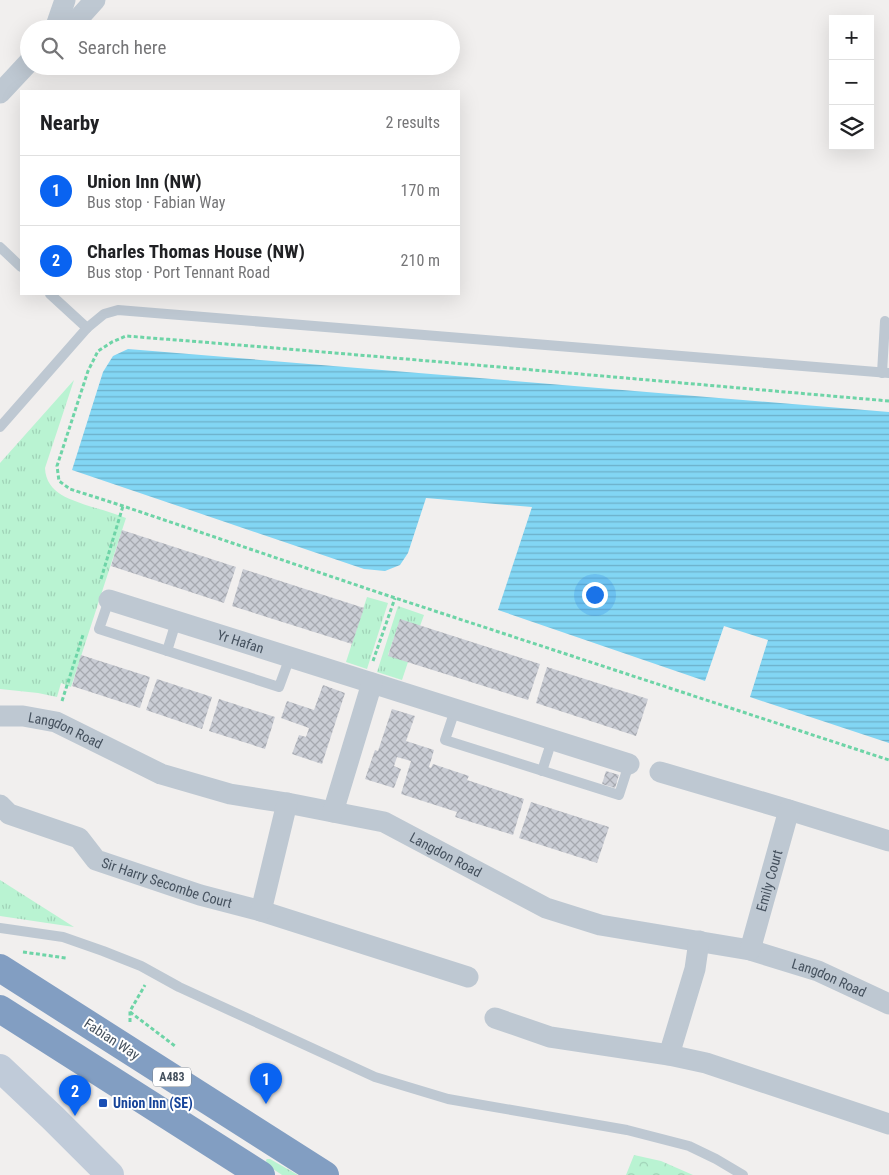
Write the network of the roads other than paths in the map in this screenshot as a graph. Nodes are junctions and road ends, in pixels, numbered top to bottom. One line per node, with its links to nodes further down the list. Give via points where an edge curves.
1 (65, 0): 3 (street)
2 (95, 0): 4 (street)
3 (58, 20)
4 (77, 20)
5 (20, 72): 6 (street)
6 (0, 93)
7 (0, 248): 8 (lane)
8 (20, 266)
9 (51, 295): 11 (lane)
10 (885, 321): 12 (lane)
11 (87, 328): 12 (lane, via 104,314 118,310); 13 (lane)
12 (886, 373)
13 (0, 427)
14 (109, 600): 15 (street, Yr Hafan); 16 (lane, via 99,629)
15 (176, 622): 16 (lane); 17 (street, Yr Hafan)
16 (167, 651): 17 (lane, via 279,687)
17 (290, 657): 18 (street, Yr Hafan)
18 (369, 682): 19 (street, Yr Hafan); 28 (street)
19 (455, 710): 21 (street, Yr Hafan); 23 (lane, via 445,740)
20 (0, 716): 25 (street, Langdon Road, via 24,716 56,722 162,774 230,794)
21 (552, 740): 22 (street, Yr Hafan); 23 (lane)
22 (629, 764): 23 (lane, via 619,795)
23 (542, 771)
24 (660, 772): 27 (street)
25 (286, 803): 28 (street, Langdon Road); 30 (street)
26 (0, 805): 30 (street, Sir Harry Secombe Court, via 9,814 79,838 96,860 200,895)
27 (789, 810): 29 (street); 33 (street, Emily Court)
28 (333, 812): 32 (street, Langdon Road, via 384,822 546,908 600,925)
29 (889, 841)
30 (261, 911): 35 (street, Sir Harry Secombe Court)
31 (0, 928): 45 (lane, via 63,938 141,966 179,987 375,1077 448,1099 628,1130 689,1146)
32 (699, 941): 33 (street, Langdon Road); 39 (street, via 695,969)
33 (750, 950): 36 (street, Langdon Road, via 818,971)
34 (0, 968): 44 (highway, Fabian Way / A483)
35 (468, 977)
36 (889, 1004)
37 (0, 1009): 43 (highway, A483)
38 (495, 1018): 39 (street, via 550,1037)
39 (669, 1055): 41 (street, via 706,1063)
40 (0, 1068): 42 (street)
41 (889, 1124)
42 (110, 1175)
43 (261, 1175)
44 (325, 1175)
45 (743, 1175)

